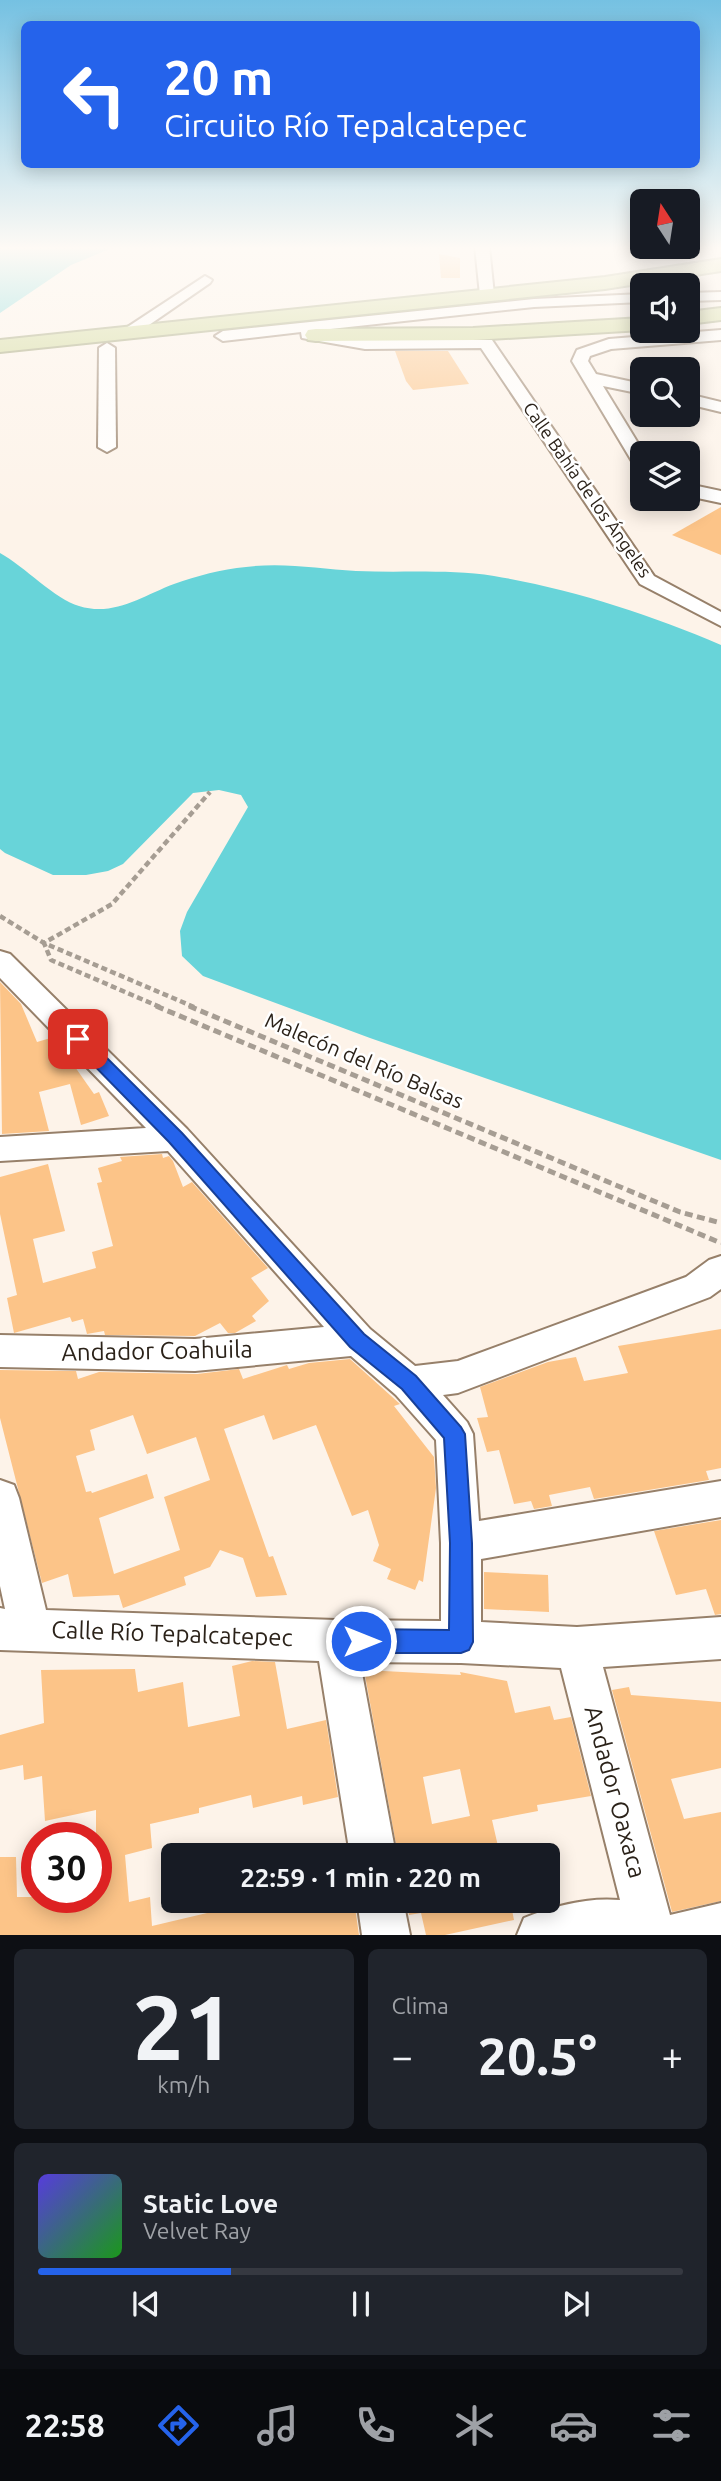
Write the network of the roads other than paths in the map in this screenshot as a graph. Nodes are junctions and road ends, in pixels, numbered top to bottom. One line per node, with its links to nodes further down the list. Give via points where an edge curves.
1 (109, 336): 6 (highway)
2 (220, 336): 7 (highway)
3 (315, 336): 17 (street, Calle Bahía de los Ángeles, via 365,344 486,343 647,580)
4 (705, 336): 9 (street, via 595,348 583,353 580,361)
5 (0, 346): 6 (highway)
6 (43, 348): 7 (highway); 8 (highway)
7 (107, 348): 14 (street)
8 (0, 360)
9 (590, 378): 10 (street); 13 (street)
10 (630, 386)
11 (700, 402): 12 (street)
12 (721, 407)
13 (630, 444)
14 (107, 447)
15 (700, 493): 16 (street)
16 (721, 497)
17 (721, 620)
18 (0, 961): 19 (street)
19 (176, 1138): 20 (street); 22 (street)
20 (0, 1149)
21 (721, 1270): 24 (street, via 698,1287 458,1377)
22 (357, 1340): 23 (street, Andador Coahuila, via 195,1355); 24 (street)
23 (1, 1349)
24 (409, 1383): 27 (street, via 454,1434)
25 (0, 1498): 28 (street)
26 (721, 1499): 27 (street)
27 (461, 1543): 31 (street)
28 (15, 1629): 30 (street, Calle Río Tepalcatepec)
29 (721, 1638): 32 (street, Calle Río Tepalcatepec)
30 (336, 1640): 31 (street, Calle Río Tepalcatepec); 33 (street)
31 (461, 1642): 32 (street, Calle Río Tepalcatepec)
32 (577, 1648): 38 (street, Andador Oaxaca)
33 (371, 1843)
34 (382, 1913): 36 (street)
35 (721, 1926): 39 (street)
36 (386, 1935)
37 (541, 1935): 38 (street, via 614,1920)
38 (650, 1935)
39 (679, 1935)

